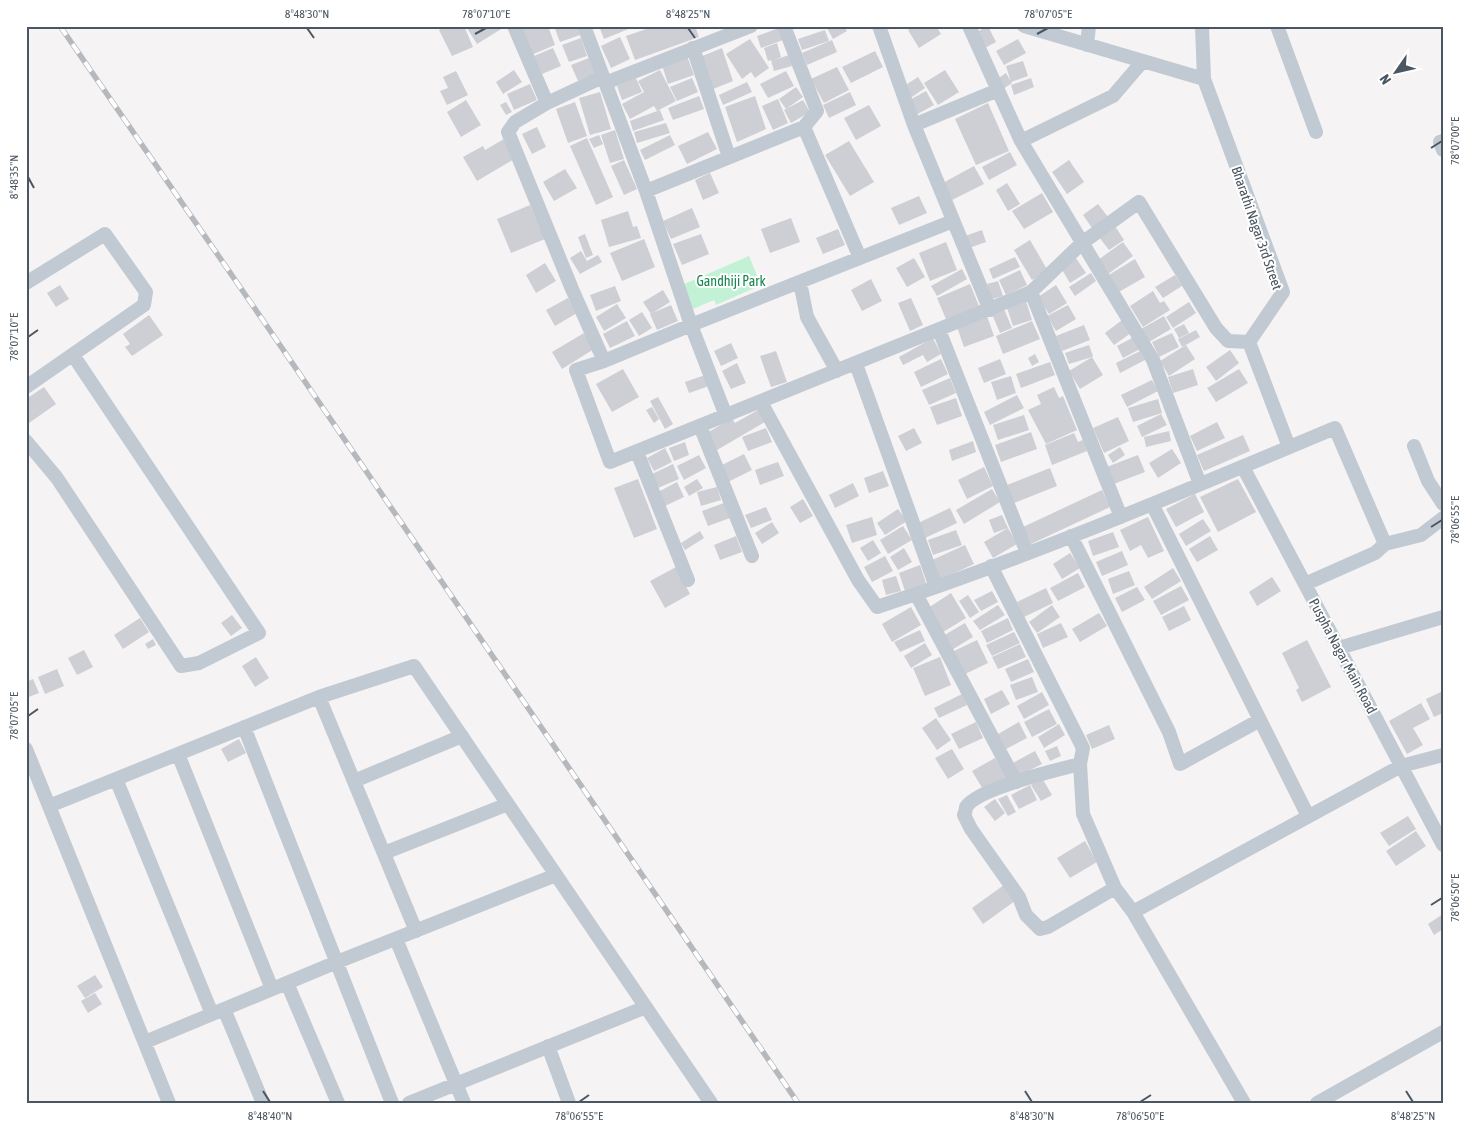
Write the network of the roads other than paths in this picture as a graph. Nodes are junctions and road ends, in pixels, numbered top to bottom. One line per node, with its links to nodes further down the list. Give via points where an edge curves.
1 (514, 26): 17 (street)
2 (584, 26): 15 (street)
3 (751, 26): 12 (street)
4 (784, 26): 19 (street, via 817,111)
5 (879, 26): 18 (street)
6 (969, 26): 16 (street)
7 (1024, 26): 11 (street)
8 (1089, 26): 11 (street)
9 (1202, 26): 14 (street, Bharathi Nagar 3rd Street)
10 (1277, 26): 20 (street)
11 (1087, 45): 13 (street)
12 (693, 48): 15 (street); 24 (street)
13 (1143, 62): 14 (street); 21 (street, via 1113,96)
14 (1204, 79): 35 (street, Bharathi Nagar 3rd Street, via 1283,292)
15 (604, 80): 17 (street); 25 (street)
16 (998, 90): 18 (street); 21 (street)
17 (547, 103): 37 (street, via 515,122 508,132)
18 (914, 125): 26 (street)
19 (804, 127): 24 (street); 28 (street)
20 (1316, 132)
21 (1021, 141): 27 (street)
22 (1443, 141): 23 (street, via 1440,142)
23 (1443, 150)
24 (728, 157): 25 (street)
25 (646, 191): 33 (street)
26 (953, 221): 28 (street); 32 (street)
27 (1082, 243): 31 (street); 35 (street, via 1139,202 1216,328 1228,341); 49 (street, via 1152,360)
28 (860, 258): 29 (street)
29 (800, 282): 33 (street); 39 (street, via 807,317)
30 (26, 283): 36 (street, via 105,234 146,292 144,305)
31 (1031, 292): 32 (street); 52 (street)
32 (990, 310): 34 (street)
33 (691, 324): 37 (street); 42 (street)
34 (939, 330): 38 (street); 56 (street)
35 (1249, 342): 46 (street)
36 (73, 355): 40 (street); 44 (street, via 259,633 199,664 181,666 57,478)
37 (604, 361): 47 (street, via 576,370 610,462)
38 (856, 364): 39 (street); 61 (street)
39 (837, 371): 41 (street)
40 (26, 388)
41 (761, 402): 42 (street); 62 (street, via 858,580 877,607)
42 (726, 416): 43 (street)
43 (700, 426): 47 (street); 57 (street)
44 (26, 441)
45 (1414, 446): 51 (street, via 1428,480)
46 (1289, 447): 48 (street); 55 (street, via 1335,428)
47 (637, 452): 59 (street)
48 (1243, 467): 49 (street); 60 (street, Puspha Nagar Main Road)
49 (1200, 484): 50 (street)
50 (1152, 504): 52 (street); 66 (street)
51 (1443, 504)
52 (1121, 517): 54 (street)
53 (1443, 518): 55 (street, via 1421,535)
54 (1071, 536): 56 (street); 66 (street, via 1169,732 1180,764)
55 (1386, 544): 60 (street, via 1375,553)
56 (1027, 553): 58 (street)
57 (752, 556)
58 (990, 566): 61 (street); 72 (street, via 1083,748)
59 (688, 580)
60 (1305, 584): 64 (street, Puspha Nagar Main Road)
61 (936, 587): 62 (street)
62 (916, 594): 76 (street)
63 (1443, 617): 64 (street)
64 (1339, 648): 73 (street, Puspha Nagar Main Road)
65 (319, 697): 67 (street); 68 (street, via 414,666); 75 (street)
66 (1260, 720): 79 (street)
67 (244, 727): 70 (street); 87 (street)
68 (462, 736): 75 (street); 77 (street)
69 (26, 749): 78 (street)
70 (178, 754): 74 (street); 89 (street)
71 (1443, 755): 73 (street)
72 (1080, 764): 76 (street); 83 (street, via 1083,814)
73 (1401, 766): 79 (street); 80 (street, Puspha Nagar Main Road)
74 (116, 779): 78 (street); 91 (street)
75 (354, 780): 81 (street)
76 (1016, 782): 83 (street, via 973,800 964,815 1019,897 1026,915 1040,929 1048,927)
77 (508, 804): 81 (street); 82 (street)
78 (50, 806): 93 (street)
79 (1308, 816): 84 (street)
80 (1443, 845)
81 (384, 853): 85 (street)
82 (556, 875): 85 (street); 90 (street)
83 (1115, 888): 84 (street)
84 (1133, 912): 104 (street)
85 (416, 931): 86 (street)
86 (396, 939): 87 (street); 95 (street)
87 (337, 962): 88 (street); 99 (street)
88 (287, 983): 89 (street); 98 (street)
89 (272, 990): 91 (street)
90 (646, 1007): 94 (street); 103 (street)
91 (218, 1012): 93 (street); 97 (street)
92 (1443, 1032): 105 (street)
93 (145, 1042): 96 (street)
94 (548, 1046): 95 (street); 102 (street)
95 (456, 1084): 100 (street); 101 (street)
96 (169, 1103)
97 (263, 1103)
98 (338, 1103)
99 (392, 1103)
100 (409, 1103)
101 (464, 1103)
102 (569, 1103)
103 (712, 1103)
104 (1244, 1103)
105 (1317, 1103)

